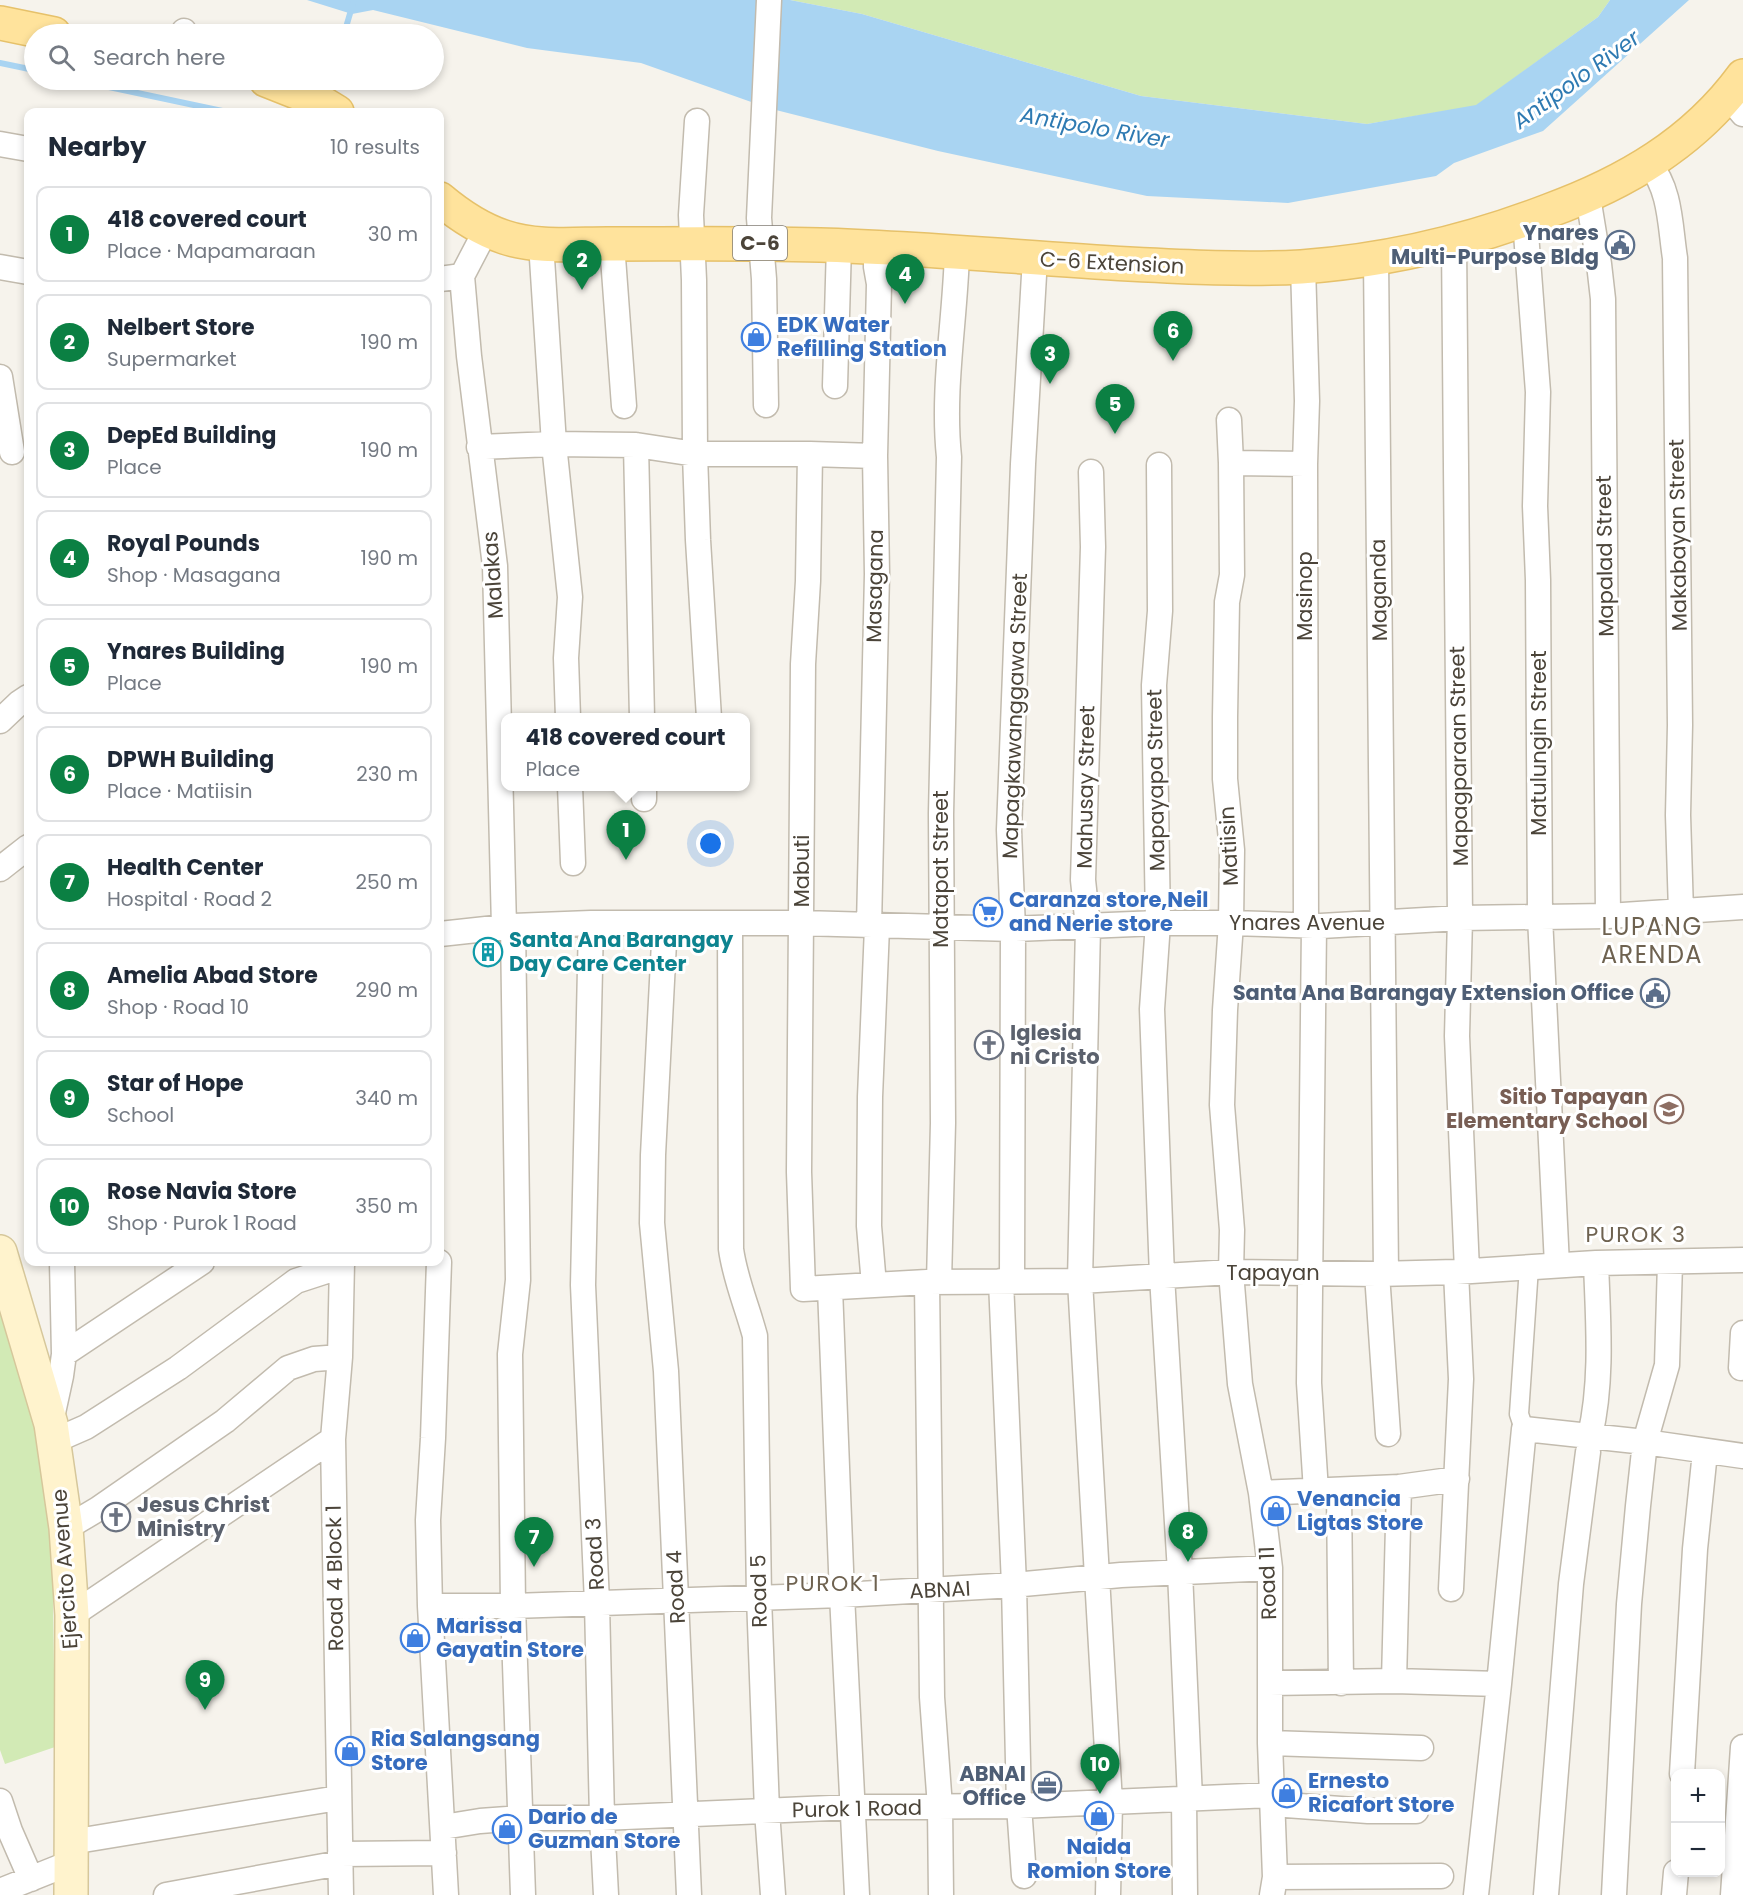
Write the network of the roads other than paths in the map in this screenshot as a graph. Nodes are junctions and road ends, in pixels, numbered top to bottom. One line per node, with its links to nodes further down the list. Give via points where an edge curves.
1 (769, 0): 17 (street)
2 (0, 24): 3 (main road)
3 (24, 28)
4 (291, 90): 6 (main road)
5 (1738, 96): 10 (main road, C-6 Extension / C-6)
6 (330, 108)
7 (697, 121): 19 (street)
8 (0, 144): 9 (street)
9 (24, 148)
10 (1649, 164): 11 (main road, C-6 Extension / C-6); 57 (street, Makabayan Street, via 1658,173 1664,189 1674,258)
11 (1588, 197): 13 (main road, C-6 Extension / C-6); 58 (street, Mapalad Street, via 1603,299)
12 (444, 202): 14 (main road, C-6 Extension / C-6)
13 (1525, 220): 15 (main road, C-6 Extension / C-6); 59 (street, Matulungin Street, via 1538,392 1535,506)
14 (486, 230): 16 (main road, C-6 Extension / C-6, via 506,238); 28 (street, Malakas)
15 (1454, 241): 24 (main road, C-6 Extension / C-6); 60 (street, Mapagparaan Street)
16 (541, 243): 18 (main road, C-6 Extension / C-6); 34 (street)
17 (761, 243): 19 (main road, C-6 Extension / C-6); 20 (main road, C-6 Extension / C-6); 31 (street)
18 (612, 244): 19 (main road, C-6 Extension / C-6); 32 (street)
19 (692, 244): 38 (street)
20 (839, 245): 21 (main road, C-6 Extension / C-6); 30 (street)
21 (876, 247): 22 (main road, C-6 Extension / C-6); 40 (street, Masagana, via 879,284)
22 (957, 253): 23 (main road, C-6 Extension / C-6); 72 (street, Matapat Street, via 946,388 949,455)
23 (1035, 258): 25 (main road, C-6 Extension / C-6, via 1221,269); 73 (street, Mapagkawanggawa Street, via 1010,807)
24 (1376, 258): 25 (main road, C-6 Extension / C-6); 67 (street, Maganda)
25 (1303, 266): 42 (street, Masinop)
26 (0, 267): 27 (street)
27 (24, 271)
28 (451, 278): 36 (street, Malakas, via 469,356)
29 (0, 384): 37 (street)
30 (835, 386)
31 (766, 405)
32 (624, 406)
33 (1229, 420): 41 (street, Matiisin)
34 (554, 444): 35 (street); 36 (street); 46 (street, via 570,597)
35 (636, 445): 38 (street); 47 (street)
36 (479, 447): 49 (street, Malakas, via 495,566)
37 (14, 451)
38 (695, 454): 39 (street); 48 (street)
39 (810, 454): 40 (street); 65 (street, Mabuti, via 803,663)
40 (875, 456): 68 (street, Masagana)
41 (1231, 463): 42 (street); 61 (street, Matiisin, via 1232,575 1227,602 1225,778 1232,850)
42 (1305, 464): 69 (street, Masinop)
43 (1159, 465): 66 (street, Mapayapa Street, via 1160,611 1155,685)
44 (1092, 472): 71 (street, Mahusay Street, via 1083,880)
45 (24, 700): 50 (street)
46 (568, 713)
47 (642, 713)
48 (708, 713)
49 (501, 721)
50 (0, 722)
51 (504, 791): 70 (street, Malakas)
52 (570, 791): 54 (street)
53 (24, 850): 55 (street)
54 (573, 863)
55 (0, 869)
56 (1743, 907): 57 (street, Ynares Avenue)
57 (1681, 912): 58 (street, Ynares Avenue)
58 (1608, 916): 59 (street, Ynares Avenue)
59 (1540, 917): 60 (street, Ynares Avenue); 79 (street, Matulungin Street)
60 (1460, 918): 67 (street, Ynares Avenue); 88 (street, Mapagparaan Street, via 1457,1036)
61 (1231, 922): 66 (street, Ynares Avenue); 69 (street, Ynares Avenue); 86 (street, Matiisin, via 1222,1105)
62 (591, 923): 63 (street, Ynares Avenue); 70 (street, Ynares Avenue); 123 (street, Road 3, via 583,1285)
63 (665, 923): 64 (street, Ynares Avenue); 122 (street, Road 4, via 652,1223 666,1371)
64 (730, 923): 65 (street, Ynares Avenue); 121 (street, Road 5, via 731,1249 734,1272 755,1336)
65 (802, 923): 68 (street, Ynares Avenue); 95 (street, Mabuti, via 799,1172)
66 (1158, 923): 71 (street, Ynares Avenue); 90 (street, Mapayapa Street, via 1152,1009)
67 (1382, 924): 69 (street, Ynares Avenue); 89 (street)
68 (873, 926): 72 (street, Ynares Avenue); 94 (street, Masagana, via 869,1227)
69 (1310, 926): 87 (street, Masinop)
70 (509, 927): 74 (street, Ynares Avenue); 125 (street, Malakas, via 517,1290 510,1354)
71 (1088, 927): 73 (street, Ynares Avenue); 92 (street, Mahusay Street)
72 (941, 928): 73 (street, Ynares Avenue); 93 (street, Matapat Street, via 943,1123)
73 (1013, 929): 91 (street, Mapagkawanggawa Street)
74 (444, 934)
75 (0, 1252): 102 (main road, Ejercito Avenue)
76 (1743, 1260): 78 (street, Tapayan)
77 (1596, 1263): 78 (street, Tapayan); 79 (street, Tapayan); 106 (street, via 1599,1344 1596,1408)
78 (1670, 1263): 105 (street, via 1667,1365)
79 (1557, 1265): 85 (street, Tapayan)
80 (62, 1266): 98 (street)
81 (196, 1266): 98 (street)
82 (337, 1266): 102 (street, via 296,1281 178,1368 86,1427)
83 (342, 1266): 99 (street, Road 4 Block 1)
84 (439, 1266): 124 (street, via 428,1520)
85 (1529, 1267): 88 (street, Tapayan); 101 (street, via 1519,1414)
86 (1232, 1272): 87 (street, Tapayan); 90 (street, Tapayan); 112 (street, Road 11, via 1240,1384)
87 (1312, 1272): 89 (street, Tapayan); 111 (street, Masinop, via 1309,1383)
88 (1462, 1272): 89 (street, Tapayan); 109 (street, Mapagparaan Street)
89 (1382, 1274): 103 (street)
90 (1162, 1276): 92 (street, Tapayan); 115 (street, Mapayapa Street)
91 (1006, 1281): 92 (street, Tapayan); 93 (street, Tapayan); 117 (street, Mapagkawanggawa Street)
92 (1080, 1281): 116 (street, Mahusay Street)
93 (933, 1282): 94 (street, Tapayan); 119 (street, Matapat Street)
94 (874, 1285): 96 (street, Tapayan)
95 (803, 1288): 96 (street, Tapayan)
96 (830, 1288): 120 (street)
97 (1743, 1333): 100 (street)
98 (64, 1354): 102 (street)
99 (340, 1357): 104 (street, Road 4 Block 1); 113 (street, via 314,1359 288,1368 225,1421)
100 (1741, 1368)
101 (1524, 1429): 106 (street); 130 (street)
102 (52, 1432): 113 (main road, Ejercito Avenue)
103 (1388, 1434)
104 (333, 1439): 126 (street); 135 (street, Road 4 Block 1)
105 (1645, 1442): 106 (street); 107 (street); 173 (street, via 1629,1604)
106 (1589, 1444): 172 (street, via 1571,1584)
107 (1705, 1452): 108 (street); 134 (street, via 1695,1549)
108 (1743, 1456)
109 (1457, 1479): 110 (street); 118 (street, Mapagparaan Street)
110 (1400, 1487): 111 (street); 127 (street)
111 (1328, 1490): 112 (street); 129 (street, Masinop)
112 (1261, 1493): 114 (street, Road 11)
113 (66, 1528): 126 (main road, Ejercito Avenue)
114 (1270, 1568): 115 (street, ABNAI); 128 (street, Road 11)
115 (1180, 1572): 116 (street, ABNAI); 136 (street, Mapayapa Street)
116 (1096, 1577): 117 (street, ABNAI); 139 (street, Mahusay Street)
117 (1014, 1586): 119 (street, ABNAI); 140 (street, Mapagkawanggawa Street)
118 (1451, 1589)
119 (930, 1590): 120 (street, ABNAI); 142 (street, Matapat Street)
120 (842, 1595): 121 (street, ABNAI); 141 (street)
121 (759, 1597): 122 (street, ABNAI); 143 (street, Road 5)
122 (676, 1600): 123 (street, ABNAI); 145 (street, Road 4)
123 (597, 1603): 125 (street, ABNAI); 147 (street, Road 3)
124 (430, 1606): 125 (street, ABNAI); 148 (street)
125 (513, 1606): 146 (street, Malakas)
126 (72, 1615): 152 (main road, Ejercito Avenue)
127 (1394, 1682): 129 (street); 130 (street)
128 (1270, 1683): 129 (street); 131 (street, Road 11)
129 (1341, 1683)
130 (1499, 1684): 171 (street)
131 (1270, 1743): 133 (street); 137 (street, Road 11)
132 (1743, 1747): 175 (street)
133 (1421, 1748)
134 (1682, 1769)
135 (338, 1798): 151 (street, Road 4 Block 1); 152 (street)
136 (1187, 1799): 137 (street, Purok 1 Road); 139 (street, Purok 1 Road); 170 (street, Mapayapa Street)
137 (1272, 1799): 144 (street, Purok 1 Road, via 1368,1811); 157 (street, Road 11)
138 (0, 1801): 149 (street)
139 (1110, 1803): 140 (street, Purok 1 Road); 169 (street, Mahusay Street)
140 (1019, 1806): 142 (street, Purok 1 Road); 153 (street, Mapagkawanggawa Street)
141 (853, 1807): 142 (street, Purok 1 Road); 143 (street, Purok 1 Road); 167 (street)
142 (940, 1807): 168 (street, Matapat Street)
143 (768, 1811): 145 (street, Purok 1 Road); 166 (street, Road 5)
144 (1416, 1811)
145 (686, 1815): 147 (street, Purok 1 Road); 165 (street, Road 4)
146 (521, 1818): 147 (street, Purok 1 Road); 148 (street, Purok 1 Road); 163 (street, Malakas)
147 (602, 1818): 164 (street, Road 3)
148 (443, 1827): 150 (street)
149 (5, 1832): 156 (street)
150 (444, 1853): 151 (street); 162 (street)
151 (340, 1858): 160 (street); 161 (street, Road 4 Block 1)
152 (71, 1867): 156 (street)
153 (1024, 1876)
154 (1441, 1876): 158 (street)
155 (1676, 1877): 174 (street)
156 (30, 1879): 159 (street)
157 (1274, 1886): 158 (street)
158 (1336, 1886)
159 (0, 1891)
160 (166, 1895)
161 (341, 1895)
162 (446, 1895)
163 (523, 1895)
164 (606, 1895)
165 (689, 1895)
166 (773, 1895)
167 (857, 1895)
168 (942, 1895)
169 (1108, 1895)
170 (1185, 1895)
171 (1476, 1895)
172 (1546, 1895)
173 (1614, 1895)
174 (1674, 1895)
175 (1733, 1895)

